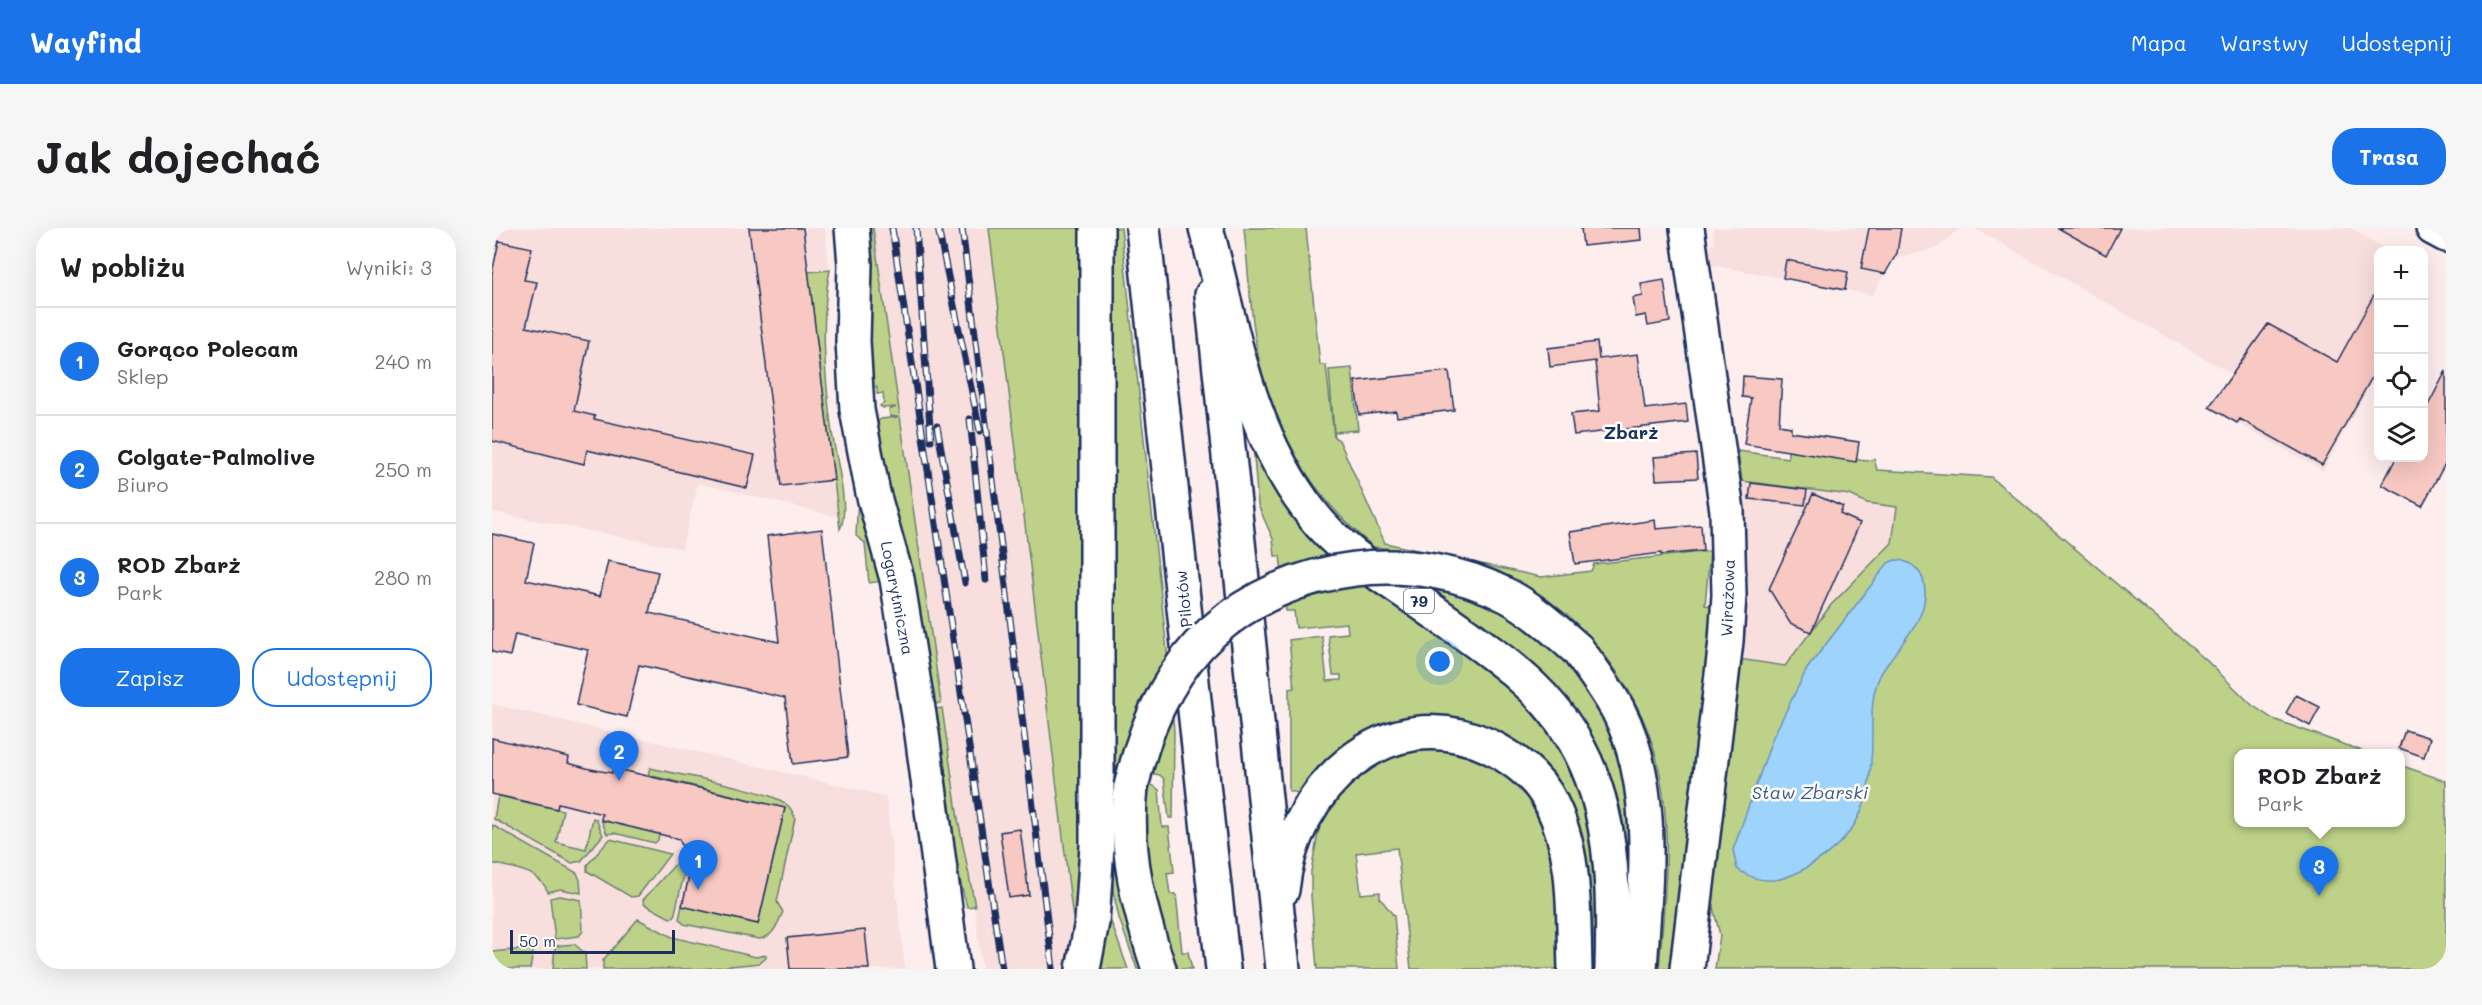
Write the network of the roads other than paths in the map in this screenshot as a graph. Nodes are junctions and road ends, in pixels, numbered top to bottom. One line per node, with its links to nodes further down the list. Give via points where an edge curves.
1 (852, 228): 9 (main road, Logarytmiczna, via 857,411 873,494 897,579)
2 (1097, 228): 10 (main road, via 1097,846 1092,922)
3 (1143, 228): 12 (main road, Pilotów)
4 (1206, 228): 8 (main road); 15 (main road, 79, via 1246,387 1285,478 1313,516 1340,543 1521,676 1557,714 1578,746 1607,824 1613,917)
5 (1687, 228): 17 (main road, Wirażowa, via 1727,511 1729,595)
6 (2433, 228): 7 (main road)
7 (2446, 235)
8 (1278, 925): 13 (main road); 14 (main road, via 1289,857 1304,820 1331,779 1369,747 1401,735 1438,731 1475,739 1509,756 1534,777 1551,803 1563,834 1572,880)
9 (953, 969)
10 (1083, 969)
11 (1159, 969): 16 (main road, bridge, via 1138,902 1129,852 1131,787 1153,716 1193,653 1211,633 1244,609 1316,576 1372,567 1429,570 1510,597 1577,649 1618,711 1632,747 1642,798 1647,857)
12 (1223, 969)
13 (1283, 969)
14 (1575, 969)
15 (1611, 969)
16 (1640, 969)
17 (1687, 969)

